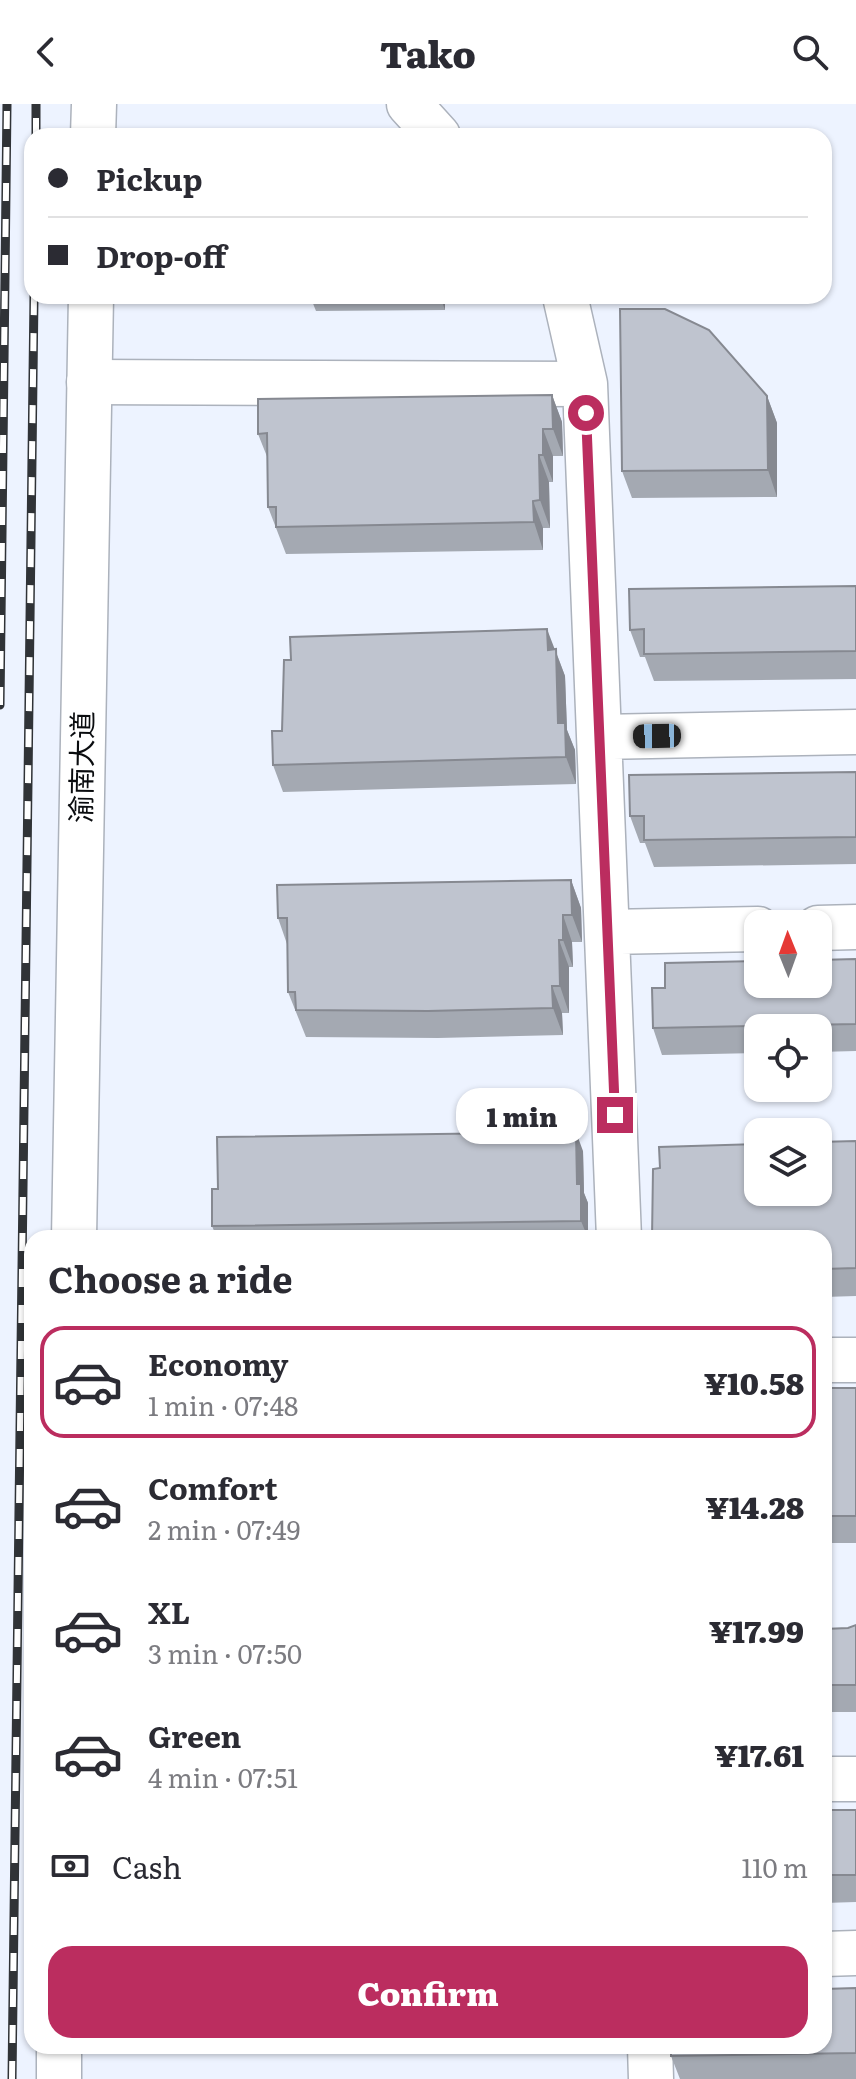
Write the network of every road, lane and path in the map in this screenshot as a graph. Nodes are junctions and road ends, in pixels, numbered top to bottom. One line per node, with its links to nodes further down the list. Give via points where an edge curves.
1 (94, 104): 3 (main road)
2 (409, 104): 4 (main road)
3 (93, 128)
4 (431, 128)
5 (91, 304): 7 (main road, 渝南大道)
6 (567, 304): 8 (main road)
7 (89, 382): 8 (main road); 15 (main road, 渝南大道)
8 (585, 384): 10 (main road)
9 (856, 732): 10 (main road)
10 (600, 737): 14 (main road)
11 (856, 927): 12 (main road)
12 (832, 928)
13 (744, 929): 14 (main road)
14 (608, 932): 16 (main road)
15 (74, 1230)
16 (619, 1230)
17 (832, 1360): 18 (main road)
18 (856, 1360)
19 (832, 1779): 20 (main road)
20 (856, 1779)
21 (856, 1953): 22 (main road)
22 (832, 1954)
23 (59, 2054): 25 (main road)
24 (650, 2054): 26 (main road)
25 (59, 2079)
26 (651, 2079)

